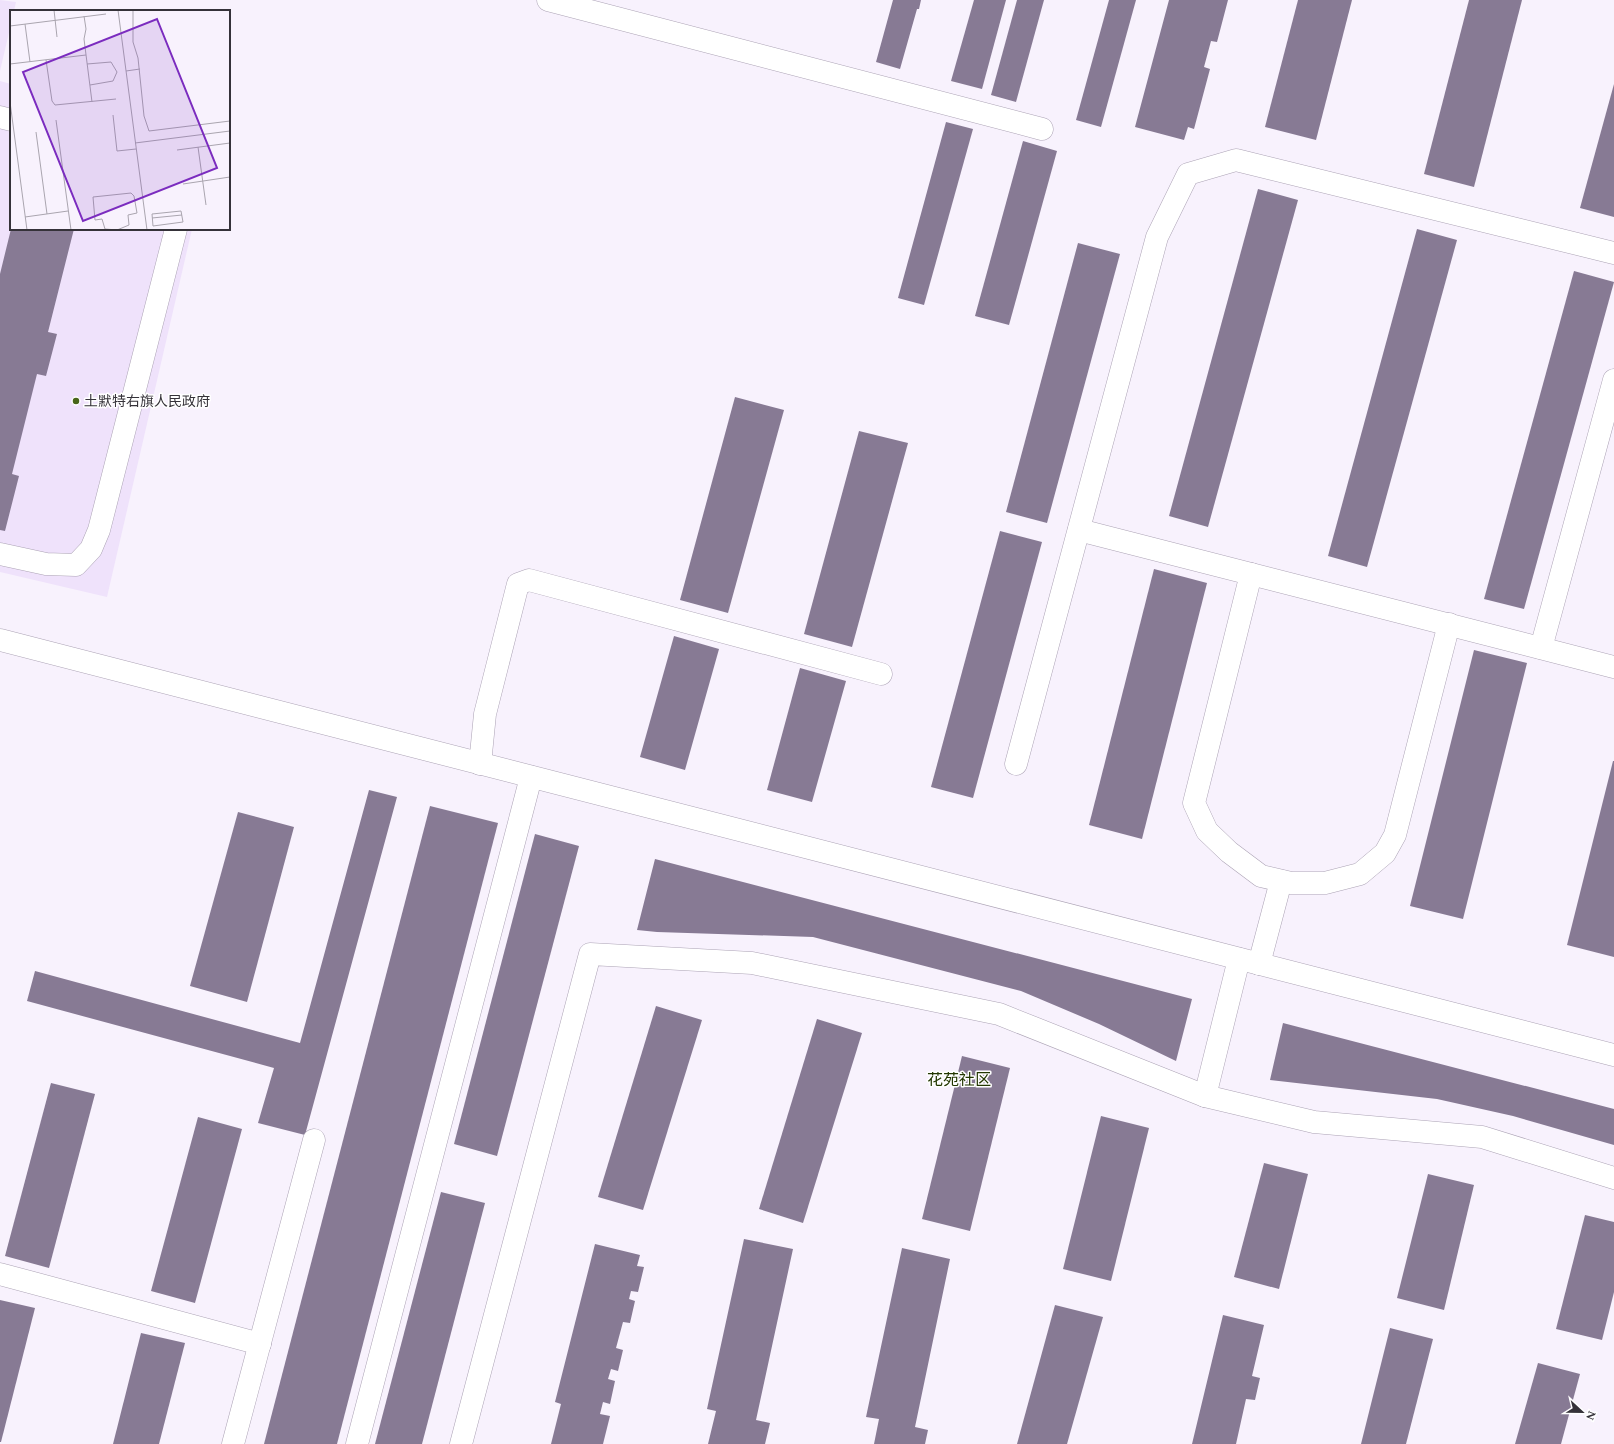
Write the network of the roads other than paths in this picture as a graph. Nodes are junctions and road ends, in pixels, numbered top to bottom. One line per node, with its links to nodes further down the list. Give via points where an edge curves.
1 (548, 0): 4 (street)
2 (0, 117): 3 (street)
3 (10, 120)
4 (1042, 129)
5 (176, 230): 9 (street, via 100,530 91,549 76,565 46,564)
6 (1614, 253): 8 (street, via 1236,160 1188,174 1157,237)
7 (1614, 380): 13 (street)
8 (1079, 530): 10 (street); 17 (street)
9 (0, 554)
10 (1251, 574): 11 (street); 19 (street, via 1194,803 1207,831 1229,852 1261,876)
11 (1449, 624): 13 (street); 19 (street, via 1395,835 1385,853 1360,874 1326,883)
12 (0, 640): 16 (street)
13 (1541, 648): 14 (street)
14 (1614, 667)
15 (881, 674): 16 (street, via 529,580 518,584 484,714)
16 (480, 764): 18 (street)
17 (1016, 764)
18 (531, 777): 20 (street); 28 (street)
19 (1281, 881): 20 (street)
20 (1249, 961): 21 (street); 22 (street)
21 (1614, 1055)
22 (1205, 1096): 24 (street, via 1314,1122 1482,1137); 29 (street, via 999,1014 752,963 590,954)
23 (314, 1140): 26 (street)
24 (1614, 1178)
25 (0, 1274): 26 (street)
26 (260, 1344): 27 (street)
27 (233, 1444)
28 (357, 1444)
29 (461, 1444)

